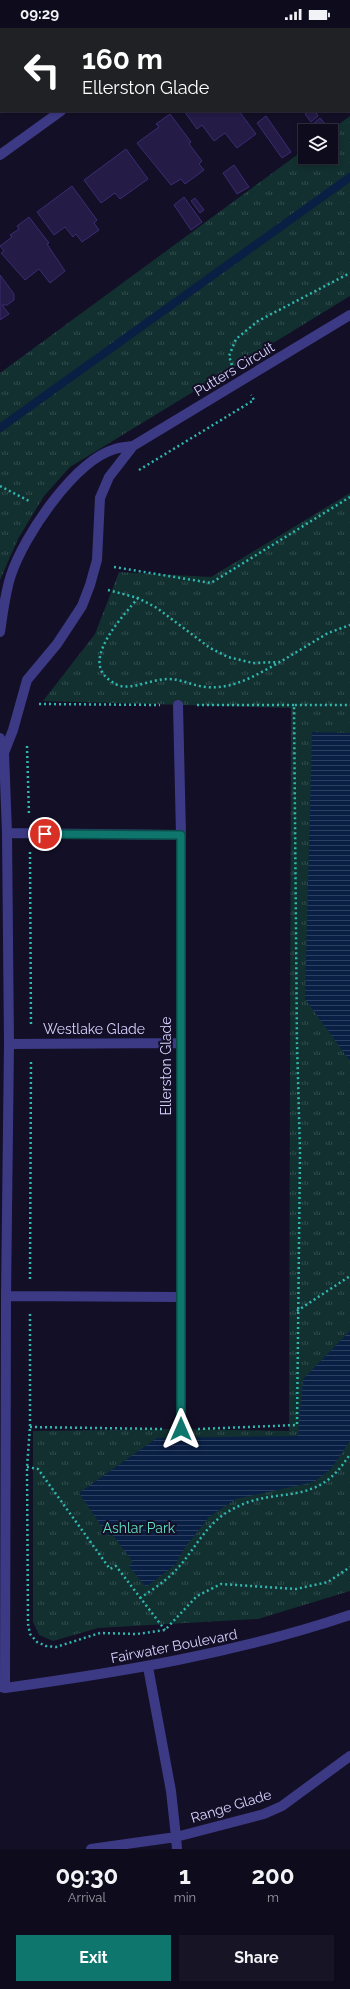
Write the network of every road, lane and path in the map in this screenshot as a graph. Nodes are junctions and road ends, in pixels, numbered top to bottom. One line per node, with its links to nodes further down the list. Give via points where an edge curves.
1 (60, 112): 2 (street)
2 (0, 155)
3 (350, 273): 5 (path, via 258,321 236,339 229,356)
4 (350, 315): 7 (street, Putters Circuit)
5 (232, 365)
6 (254, 400): 8 (path)
7 (133, 446): 20 (street, Putters Circuit, via 114,449 95,460 72,479 42,515 11,576); 28 (street, Putters Circuit, via 108,477 100,498 97,560 82,606 57,644 27,680)
8 (135, 472)
9 (0, 486): 11 (path)
10 (350, 497): 13 (path, via 211,583)
11 (32, 503)
12 (115, 561): 13 (path)
13 (114, 567): 14 (path)
14 (112, 575)
15 (110, 583): 16 (path)
16 (108, 590): 17 (path); 18 (path)
17 (105, 598)
18 (138, 598): 21 (path, via 158,608 210,648 228,657 253,663); 21 (path, via 113,629 100,653 103,674 111,682 120,686 132,686 167,679 207,687 222,686 248,679)
19 (350, 625): 21 (path, via 328,633)
20 (0, 632)
21 (280, 662)
22 (39, 699): 23 (path)
23 (36, 704)
24 (178, 705): 31 (street, Ellerston Glade)
25 (350, 705): 39 (path, via 294,705 300,1152)
26 (0, 738): 28 (street, Putters Circuit)
27 (27, 743): 30 (path)
28 (4, 753): 29 (street, Putters Circuit)
29 (6, 834): 30 (street); 33 (street, Putters Circuit)
30 (30, 834): 31 (street); 34 (path)
31 (181, 835): 32 (street, Ellerston Glade)
32 (180, 1043): 34 (street, Westlake Glade); 38 (street, Ellerston Glade)
33 (9, 1044): 34 (street, Westlake Glade); 36 (street, Putters Circuit)
34 (31, 1044): 37 (path)
35 (350, 1276): 39 (path)
36 (6, 1296): 37 (street); 49 (street, Putters Circuit)
37 (30, 1296): 38 (street); 40 (path)
38 (180, 1297): 41 (street, Ellerston Glade)
39 (297, 1311): 41 (path, via 297,1425)
40 (30, 1427): 41 (path); 43 (path)
41 (181, 1429)
42 (350, 1454): 45 (path, via 335,1475 321,1486 249,1501 230,1510 201,1536 176,1570)
43 (27, 1467): 45 (path, via 38,1469 110,1569 116,1566); 47 (path, via 30,1634 41,1644 56,1647 100,1633 137,1634)
44 (350, 1567): 47 (path, via 328,1582 296,1589 221,1584 197,1596)
45 (140, 1598): 47 (path)
46 (350, 1615): 48 (street, Fairwater Boulevard, via 259,1642)
47 (165, 1630)
48 (148, 1667): 49 (street, Fairwater Boulevard); 51 (street, Range Glade, via 171,1791)
49 (2, 1689)
50 (350, 1756): 51 (street, Range Glade, via 302,1793 264,1814)
51 (176, 1837): 52 (street, Range Glade); 53 (street)
52 (91, 1849)
53 (177, 1849)

